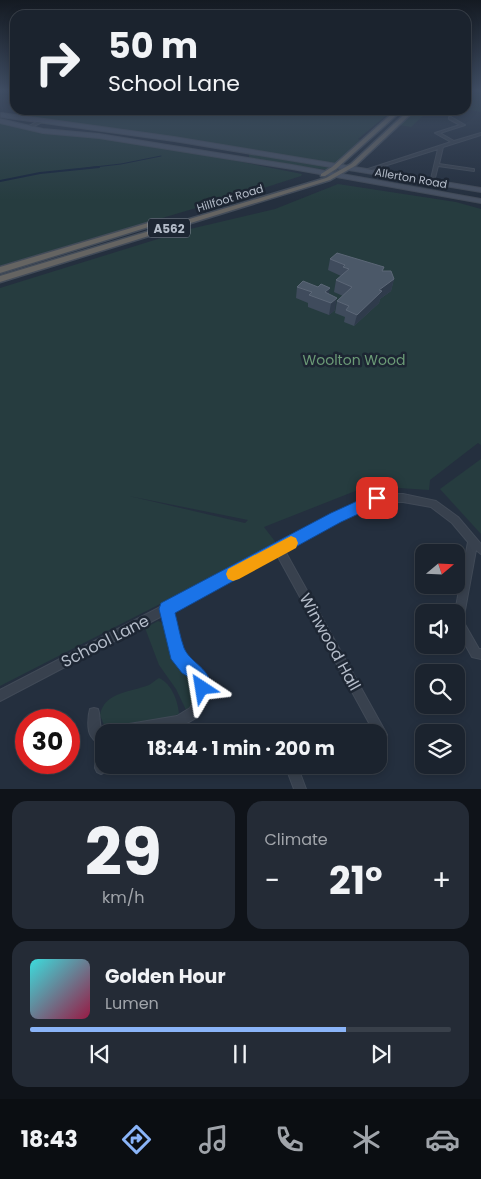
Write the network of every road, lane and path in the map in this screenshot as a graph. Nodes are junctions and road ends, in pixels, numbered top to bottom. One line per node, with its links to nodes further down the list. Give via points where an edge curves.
1 (29, 127): 12 (main road)
2 (89, 127): 13 (main road, Allerton Road, via 174,139)
3 (382, 127): 13 (highway, A562)
4 (394, 127): 9 (highway, A562)
5 (457, 127): 7 (street, via 437,133)
6 (481, 134): 7 (street)
7 (453, 142): 8 (street)
8 (441, 146): 10 (street); 15 (street)
9 (356, 162): 11 (highway, A562); 15 (main road)
10 (437, 165): 14 (street); 18 (street)
11 (349, 168): 13 (highway, Hillfoot Road / A562); 15 (main road, Allerton Road)
12 (306, 169): 16 (main road); 17 (main road, via 311,175)
13 (337, 170): 16 (highway, A562); 20 (main road, Allerton Road); 22 (highway, Hillfoot Road / A562)
14 (473, 170)
15 (364, 171): 18 (main road, Allerton Road)
16 (326, 173): 17 (highway, Hillfoot Road / A562)
17 (308, 179): 21 (highway, Hillfoot Road / A562)
18 (432, 182): 19 (main road, Allerton Road)
19 (481, 190)
20 (481, 201)
21 (0, 270)
22 (0, 278)
23 (473, 540): 24 (street, School Lane, via 455,520 433,504 403,498 377,498); 25 (street, School Lane); 27 (street, via 458,622 476,653)
24 (279, 550): 26 (street, School Lane); 31 (street, Winwood Hall)
25 (481, 550)
26 (167, 609): 28 (street, School Lane); 30 (street, via 177,653 201,679 202,697 194,712)
27 (481, 654)
28 (0, 696)
29 (94, 714): 32 (street)
30 (168, 724)
31 (375, 724)
32 (95, 732)
33 (294, 774): 34 (street)
34 (300, 789)

